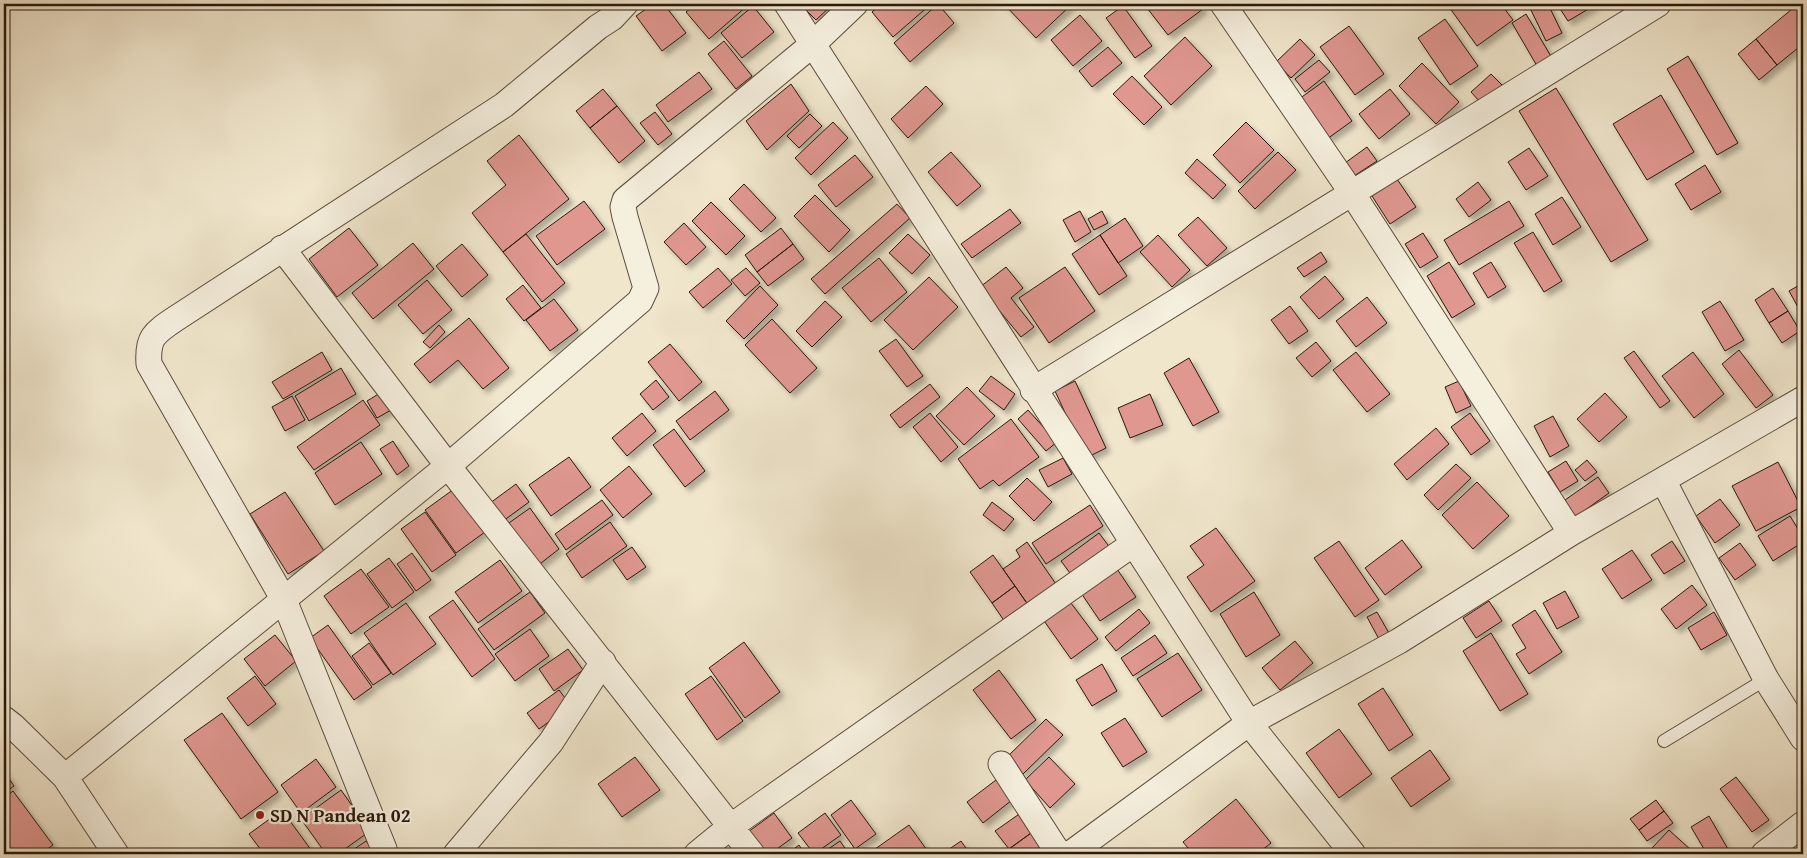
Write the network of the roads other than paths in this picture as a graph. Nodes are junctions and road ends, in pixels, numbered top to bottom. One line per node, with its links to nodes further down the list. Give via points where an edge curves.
1 (625, 4): 8 (street, via 504,105)
2 (787, 4): 6 (street)
3 (855, 4): 6 (street)
4 (1223, 4): 7 (street)
5 (1658, 4): 7 (street)
6 (813, 44): 9 (street); 11 (street, via 631,193 623,208 644,279 644,295)
7 (1352, 193): 9 (street); 13 (street)
8 (282, 248): 11 (street); 15 (street, via 156,332 148,347 149,364)
9 (1033, 390): 14 (street)
10 (1803, 400): 12 (street)
11 (448, 466): 15 (street); 16 (street)
12 (1664, 482): 13 (street); 17 (street)
13 (1571, 534): 19 (street, via 1399,640)
14 (1133, 544): 19 (street); 25 (street)
15 (284, 600): 23 (street); 26 (street)
16 (603, 662): 25 (street); 29 (street, via 551,742)
17 (1766, 679): 20 (street); 21 (lane)
18 (4, 719): 23 (street)
19 (1248, 723): 27 (street); 32 (street)
20 (1803, 738)
21 (1664, 741)
22 (1001, 764): 27 (street)
23 (65, 777): 28 (street)
24 (1803, 824): 33 (street)
25 (730, 827): 30 (street); 31 (street)
26 (384, 849)
27 (1071, 853)
28 (116, 854)
29 (456, 854)
30 (697, 854)
31 (752, 854)
32 (1353, 854)
33 (1764, 854)

